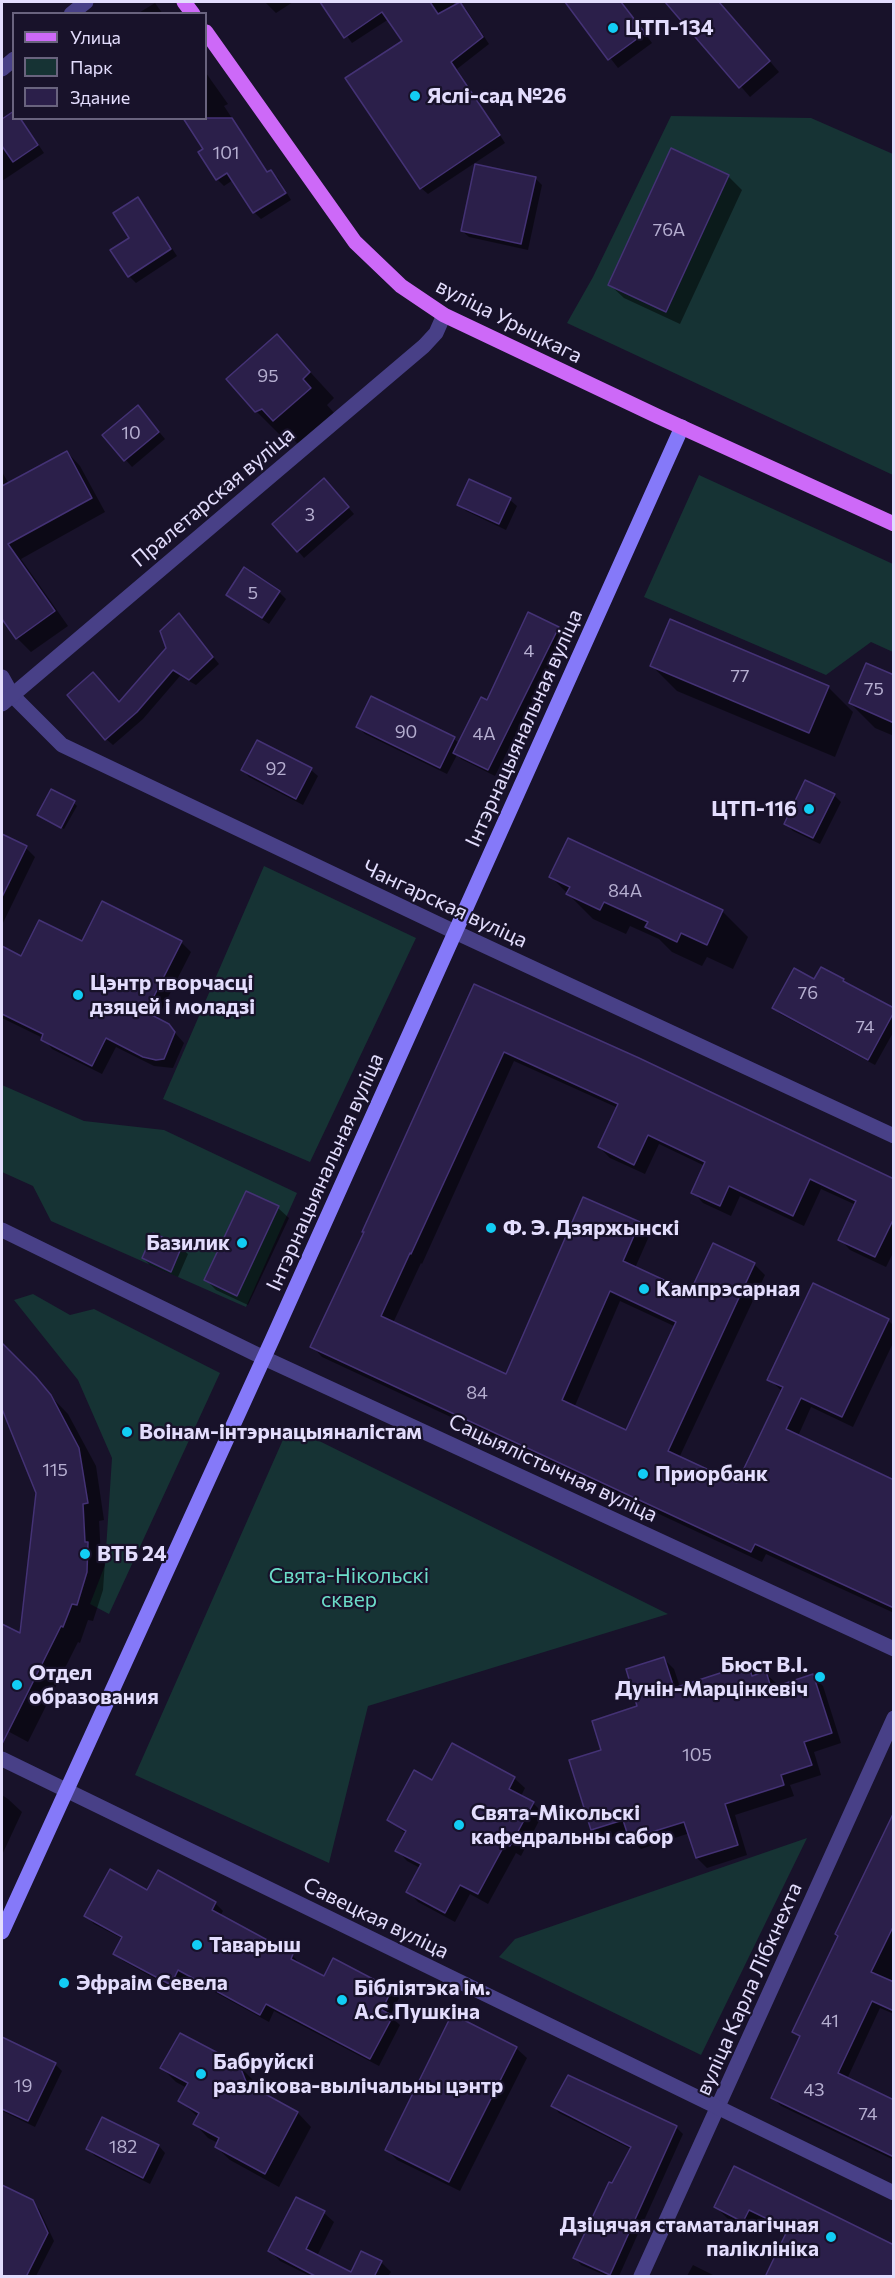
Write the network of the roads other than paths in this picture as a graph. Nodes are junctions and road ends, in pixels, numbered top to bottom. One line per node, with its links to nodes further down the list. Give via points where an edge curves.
1 (86, 2): 2 (street)
2 (74, 12)
3 (207, 33): 4 (main road, вуліца Урыцкага, via 355,242 400,286)
4 (444, 315): 5 (main road, вуліца Урыцкага); 8 (street, Пралетарская вуліца, via 436,333 424,346)
5 (682, 427): 6 (main road, вуліца Урыцкага); 9 (main road, Інтэрнацыянальная вуліца)
6 (894, 524)
7 (2, 677): 8 (street, Чангарская вуліца)
8 (7, 699): 9 (street, Чангарская вуліца, via 62,744)
9 (455, 932): 10 (street, Чангарская вуліца); 12 (main road, Інтэрнацыянальная вуліца)
10 (894, 1136)
11 (2, 1230): 12 (street, Сацыялістычная вуліца)
12 (264, 1358): 13 (street, Сацыялістычная вуліца); 16 (main road, Інтэрнацыянальная вуліца)
13 (894, 1649)
14 (894, 1718): 18 (street, вуліца Карла Лібкнехта)
15 (2, 1759): 16 (street, Савецкая вуліца)
16 (66, 1792): 17 (main road, Інтэрнацыянальная вуліца); 18 (street, Савецкая вуліца)
17 (2, 1932)
18 (718, 2108): 19 (street, Савецкая вуліца); 20 (street, вуліца Карла Лібкнехта)
19 (894, 2193)
20 (641, 2277)

